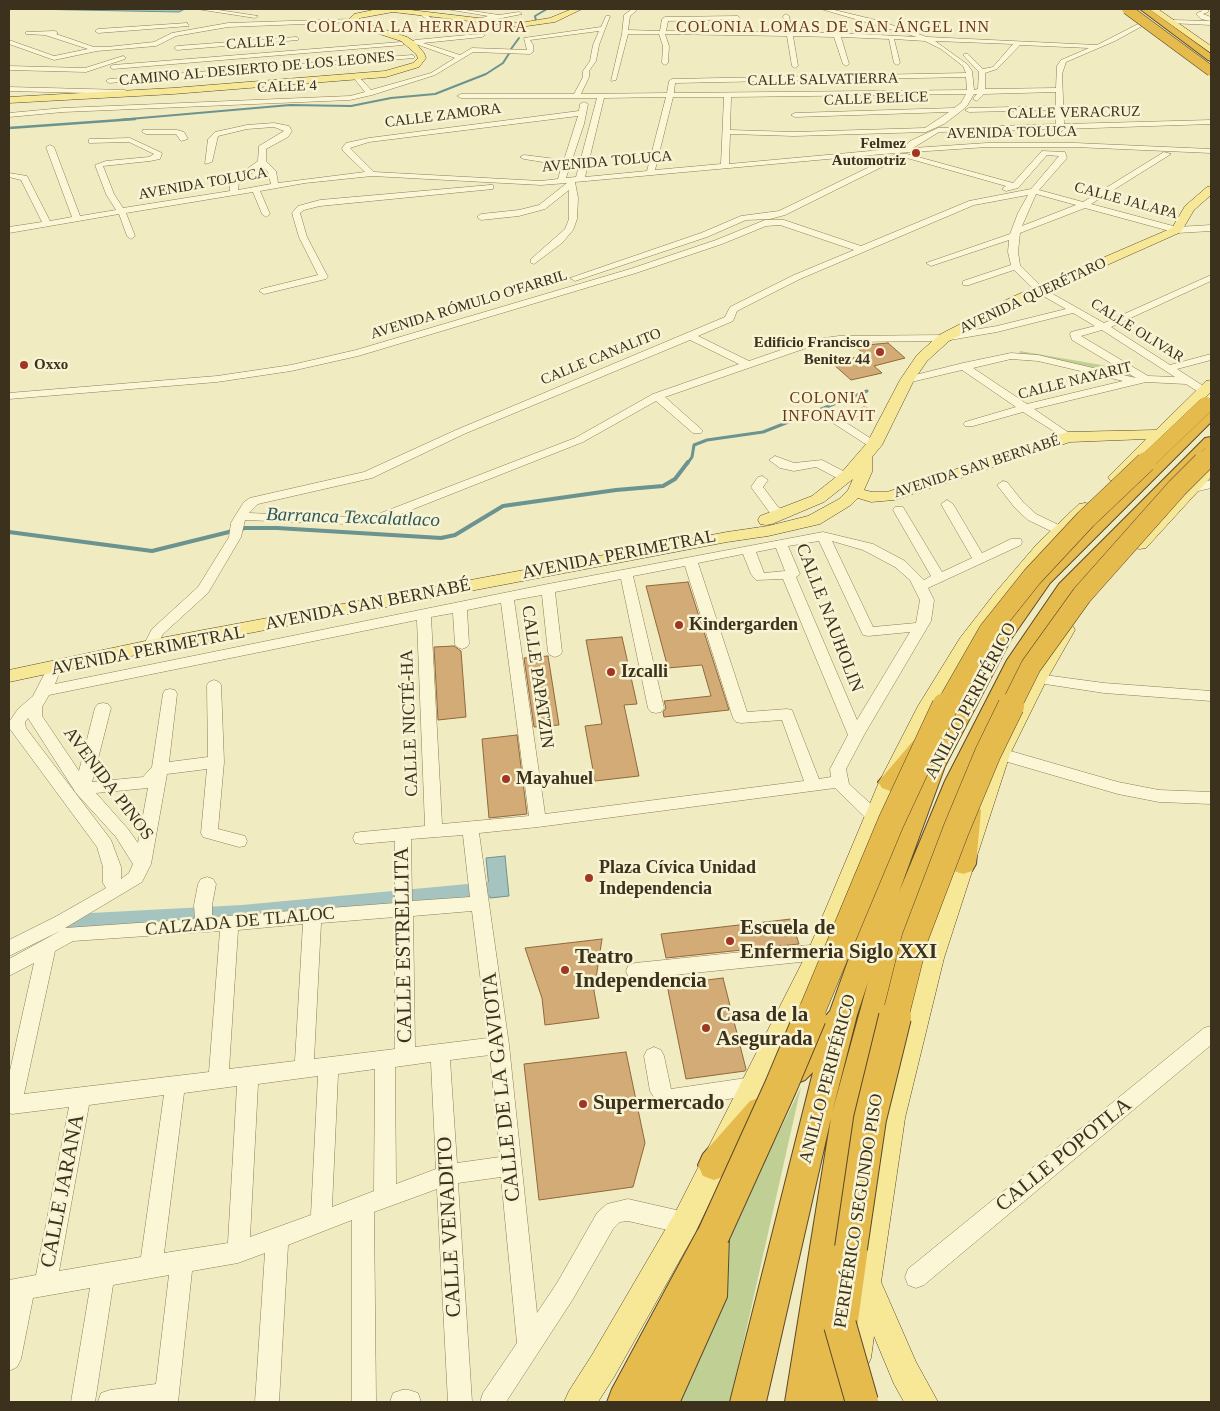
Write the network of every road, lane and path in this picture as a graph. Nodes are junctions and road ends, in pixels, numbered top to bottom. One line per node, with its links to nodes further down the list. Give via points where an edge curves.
1 (200, 9): 18 (street)
2 (449, 9): 20 (street)
3 (578, 9): 29 (main road)
4 (635, 9): 41 (street, via 627,15)
5 (692, 9): 23 (street)
6 (738, 9): 24 (street)
7 (824, 9): 53 (street, via 878,22)
8 (841, 9): 54 (street, via 882,19)
9 (1122, 9): 34 (main road)
10 (1127, 9): 82 (highway, bridge)
11 (1132, 9): 61 (highway)
12 (1144, 9): 42 (highway)
13 (1149, 9): 67 (highway)
14 (1153, 9): 31 (main road)
15 (1203, 9): 26 (street, via 1206,11 1200,15)
16 (423, 14): 22 (main road, via 381,11); 27 (main road); 58 (street, via 442,27 482,35)
17 (519, 14): 20 (street)
18 (253, 16): 21 (street); 22 (street)
19 (786, 16): 46 (street)
20 (498, 17): 27 (street)
21 (340, 18): 22 (street); 28 (street)
22 (355, 18): 28 (street); 57 (main road, CAMINO AL DESIERTO DE LOS LEONES, via 358,25)
23 (692, 18): 24 (street); 44 (street, via 664,20)
24 (738, 18): 45 (street)
25 (597, 19): 37 (street, via 609,14)
26 (1211, 19)
27 (477, 21): 29 (main road, via 509,25)
28 (288, 22): 35 (street)
29 (544, 22): 32 (street, via 546,28 553,29)
30 (833, 22): 48 (street)
31 (1172, 22): 33 (street); 67 (main road)
32 (586, 23)
33 (1211, 23)
34 (1142, 24): 64 (street); 71 (main road)
35 (227, 26): 36 (street, via 233,30); 38 (street, via 190,24); 43 (street); 59 (street, via 183,34)
36 (263, 29)
37 (602, 30): 72 (street, CALLE 4, via 526,39 530,52 475,50); 101 (street, via 593,61)
38 (98, 31)
39 (28, 33): 40 (street)
40 (46, 33): 47 (street); 47 (street, via 67,33)
41 (625, 33): 44 (street); 89 (street)
42 (1176, 33): 67 (highway); 73 (highway)
43 (174, 34): 56 (street); 62 (street)
44 (663, 34): 45 (street); 75 (street)
45 (739, 35): 46 (street)
46 (790, 35): 48 (street); 79 (street)
47 (55, 36): 66 (street)
48 (838, 36): 52 (street); 53 (street); 77 (street)
49 (213, 37): 59 (street)
50 (273, 39): 51 (street); 65 (street); 68 (street)
51 (296, 40)
52 (892, 40): 53 (street); 76 (street)
53 (930, 40): 54 (street); 85 (street, via 958,58)
54 (944, 41): 60 (street); 84 (street, via 969,57)
55 (9, 42): 66 (street, via 54,58)
56 (115, 42)
57 (402, 42): 58 (street); 68 (street, CALLE 2); 87 (main road, CAMINO AL DESIERTO DE LOS LEONES, via 412,44 420,53 422,58 416,65 398,72)
58 (415, 42): 72 (street)
59 (166, 44): 62 (street)
60 (1017, 44): 64 (street); 84 (street, via 995,68)
61 (1180, 44): 71 (highway); 82 (highway)
62 (156, 46): 63 (street); 81 (street, via 86,70 64,72)
63 (130, 47): 66 (street); 69 (street)
64 (1093, 47): 93 (street, via 1069,57 1060,66)
65 (177, 48)
66 (98, 49)
67 (1209, 49)
68 (264, 55): 80 (street, CALLE 2); 83 (street)
69 (102, 56)
70 (412, 57): 83 (street)
71 (1186, 57): 86 (main road)
72 (461, 58): 97 (street, CALLE 4, via 433,74)
73 (1211, 58)
74 (83, 62): 78 (street)
75 (665, 63)
76 (897, 63)
77 (846, 64)
78 (74, 65)
79 (795, 66)
80 (113, 67)
81 (9, 68)
82 (1211, 69)
83 (252, 70): 90 (street); 91 (street)
84 (982, 72): 95 (street)
85 (970, 75): 88 (street); 94 (street)
86 (1211, 76)
87 (356, 77): 91 (main road, CAMINO AL DESIERTO DE LOS LEONES); 97 (street)
88 (784, 78): 98 (street); 104 (street, via 672,81)
89 (613, 80)
90 (109, 81)
91 (241, 86): 96 (main road, CAMINO AL DESIERTO DE LOS LEONES)
92 (9, 89): 96 (street)
93 (1060, 90): 95 (street, CALLE SALVATIERRA); 108 (street)
94 (971, 92): 95 (street, CALLE SALVATIERRA); 98 (street, CALLE SALVATIERRA); 112 (street)
95 (981, 92): 112 (street)
96 (154, 93): 105 (main road, CAMINO AL DESIERTO DE LOS LEONES)
97 (370, 94): 107 (street, CALLE 4, via 331,99)
98 (793, 94): 99 (street, CALLE SALVATIERRA); 120 (street)
99 (728, 95): 104 (street, CALLE SALVATIERRA); 119 (street)
100 (461, 96): 101 (street, CALLE SALVATIERRA)
101 (576, 96): 102 (street, CALLE SALVATIERRA)
102 (585, 96): 103 (street, CALLE SALVATIERRA); 111 (street)
103 (601, 96): 104 (street, CALLE SALVATIERRA); 145 (street)
104 (670, 96): 139 (street)
105 (63, 97): 106 (main road, CAMINO AL DESIERTO DE LOS LEONES); 109 (street)
106 (9, 100)
107 (187, 105): 109 (street, CALLE 4); 110 (street)
108 (1060, 108): 112 (street, CALLE BELICE); 115 (street)
109 (46, 111): 113 (street, CALLE 4)
110 (65, 113)
111 (582, 113): 137 (street); 140 (street, CALLE ZAMORA, via 349,145 347,152)
112 (962, 115): 116 (street); 120 (street, CALLE BELICE)
113 (9, 116)
114 (1211, 122): 115 (street, CALLE VERACRUZ)
115 (1059, 128): 123 (street, via 1049,140); 124 (street); 131 (street, CALLE VERACRUZ, via 938,130 913,143)
116 (926, 130): 120 (street); 129 (street)
117 (146, 132): 118 (street)
118 (167, 132): 121 (street, via 181,134); 126 (street)
119 (726, 132): 120 (street); 138 (street)
120 (795, 136): 129 (street, AVENIDA TOLUCA); 138 (street, AVENIDA TOLUCA)
121 (184, 139)
122 (92, 142): 126 (street, via 134,140 139,146)
123 (1004, 145): 124 (street, AVENIDA TOLUCA); 127 (street, AVENIDA TOLUCA)
124 (1075, 145): 128 (street, AVENIDA TOLUCA)
125 (50, 146): 162 (street)
126 (161, 148): 158 (street, via 157,157 150,159 99,165)
127 (961, 148): 128 (street); 131 (street, AVENIDA TOLUCA)
128 (1211, 151)
129 (883, 152): 131 (street, AVENIDA TOLUCA)
130 (1084, 152): 132 (street)
131 (907, 153): 148 (street); 164 (street, AVENIDA RÓMULO O'FARRIL); 172 (street, AVENIDA RÓMULO O'FARRIL, via 782,213 744,218)
132 (1166, 154): 133 (street); 155 (street)
133 (1196, 155)
134 (524, 157): 137 (street)
135 (208, 162): 136 (street, via 215,134 259,126 286,128 286,135 262,148)
136 (262, 162): 147 (street, via 272,171); 153 (street, via 233,183)
137 (566, 163): 144 (street)
138 (725, 166): 139 (street, AVENIDA TOLUCA)
139 (651, 172): 145 (street, AVENIDA TOLUCA)
140 (372, 174): 143 (street, AVENIDA TOLUCA); 147 (street, AVENIDA TOLUCA)
141 (9, 175): 166 (street, via 24,178)
142 (95, 176): 159 (street)
143 (473, 179): 146 (street, AVENIDA TOLUCA); 149 (street)
144 (561, 181): 145 (street, AVENIDA TOLUCA); 146 (street, AVENIDA TOLUCA)
145 (574, 181): 156 (street); 157 (street, via 574,192)
146 (541, 183): 149 (street)
147 (276, 186): 151 (street, AVENIDA TOLUCA)
148 (1015, 186): 152 (street, via 1045,153 1062,154 1063,158); 154 (street, CALLE CANALITO)
149 (477, 188): 184 (street, via 320,203 301,208 296,213 303,237 323,277)
150 (1211, 189): 169 (main road, via 1188,208)
151 (256, 190): 153 (street, AVENIDA TOLUCA); 160 (street)
152 (1034, 191): 154 (street, CALLE CANALITO); 155 (street, CALLE JALAPA); 170 (street)
153 (234, 194): 158 (street, AVENIDA TOLUCA)
154 (972, 203): 176 (street, CALLE CANALITO)
155 (1084, 205): 169 (street, CALLE JALAPA); 170 (street)
156 (542, 207): 157 (street); 161 (street)
157 (566, 210): 178 (street, via 568,230 562,245)
158 (121, 212): 159 (street, AVENIDA TOLUCA); 171 (street)
159 (111, 214): 162 (street, AVENIDA TOLUCA)
160 (266, 214)
161 (481, 217)
162 (77, 219): 166 (street, AVENIDA TOLUCA)
163 (22, 221): 165 (street)
164 (781, 222): 173 (street); 174 (street, AVENIDA RÓMULO O'FARRIL, via 765,223); 176 (street)
165 (9, 223)
166 (48, 224): 168 (street, AVENIDA TOLUCA)
167 (1211, 228): 169 (street, CALLE JALAPA)
168 (9, 230)
169 (1176, 230): 183 (main road, AVENIDA QUERÉTARO)
170 (1015, 233): 179 (street); 180 (street, via 1013,252)
171 (131, 236)
172 (704, 236): 174 (street); 188 (street, AVENIDA RÓMULO O'FARRIL, via 407,329)
173 (750, 236): 175 (street); 177 (street, via 715,248)
174 (720, 242): 177 (street, AVENIDA RÓMULO O'FARRIL)
175 (733, 246)
176 (860, 249): 187 (street, CALLE CANALITO, via 756,297 733,309 728,319)
177 (696, 250): 188 (street, AVENIDA RÓMULO O'FARRIL)
178 (534, 261)
179 (931, 263)
180 (1016, 266): 182 (street); 183 (street, CALLE OLIVAR)
181 (1211, 278): 186 (street)
182 (966, 284)
183 (1041, 290): 185 (street, CALLE OLIVAR); 189 (main road, AVENIDA QUERÉTARO)
184 (264, 291)
185 (1074, 310): 186 (street, CALLE OLIVAR); 189 (street)
186 (1104, 327): 193 (street, CALLE OLIVAR); 195 (street, via 1075,336)
187 (690, 336): 191 (street); 219 (street, CALLE CANALITO, via 460,432 368,475 254,501)
188 (418, 337): 197 (street, AVENIDA RÓMULO O'FARRIL, via 256,374)
189 (944, 338): 191 (street, via 839,339 810,343); 194 (main road, AVENIDA QUERÉTARO, via 922,358)
190 (1211, 358): 193 (street)
191 (747, 364): 198 (street)
192 (963, 366): 194 (street); 195 (street, via 1024,356); 199 (street)
193 (1169, 368): 196 (street, CALLE OLIVAR)
194 (907, 380): 207 (main road, AVENIDA QUERÉTARO)
195 (1141, 380): 196 (street, CALLE NAYARIT); 199 (street, CALLE NAYARIT)
196 (1204, 389): 204 (main road); 301 (highway, bridge, via 1032,577 989,631 948,700 891,822 781,1086)
197 (9, 396)
198 (657, 396): 203 (street); 219 (street, via 579,440 378,519 358,522)
199 (1024, 408): 202 (street, CALLE NAYARIT); 205 (street)
200 (864, 410): 207 (street, via 836,421)
201 (1211, 413): 245 (highway, ANILLO PERIFÉRICO, via 1043,579 1001,638)
202 (970, 424)
203 (697, 431)
204 (1159, 434): 205 (main road, AVENIDA SAN BERNABÉ); 221 (main road)
205 (1068, 437): 215 (main road, AVENIDA SAN BERNABÉ, via 888,497 871,497)
206 (1211, 442): 252 (highway, ANILLO PERIFÉRICO, via 1066,588 1018,660)
207 (869, 451): 211 (main road, AVENIDA QUERÉTARO); 215 (main road, AVENIDA QUERÉTARO)
208 (1211, 454): 311 (highway, PERIFÉRICO SEGUNDO PISO, bridge, via 1082,596 1031,666 988,753 916,938 870,1119)
209 (775, 460): 211 (street, via 794,467 818,463)
210 (1211, 468): 214 (main road)
211 (847, 476): 218 (main road, AVENIDA QUERÉTARO, via 818,499)
212 (762, 480): 218 (street, via 757,487 774,510)
213 (1003, 485): 221 (street, via 1032,517)
214 (1201, 487): 243 (main road, via 1102,585 1064,633)
215 (855, 492): 220 (main road, via 845,502)
216 (947, 504): 227 (street)
217 (899, 510): 231 (street)
218 (783, 514): 220 (main road); 223 (main road, AVENIDA QUERÉTARO)
219 (239, 519): 239 (street, via 235,537 204,590 157,632)
220 (814, 520): 223 (main road)
221 (1061, 531): 257 (main road, via 1007,590 967,642 928,706)
222 (822, 536): 224 (street, AVENIDA PERIMETRAL); 232 (street, AVENIDA PERIMETRAL, via 879,551 904,567); 237 (street, via 868,632)
223 (728, 537): 239 (main road, AVENIDA SAN BERNABÉ)
224 (780, 542): 226 (street, AVENIDA PERIMETRAL); 230 (street, CALLE NAUHOLIN, via 793,574)
225 (1016, 542): 227 (street)
226 (748, 549): 228 (street, AVENIDA PERIMETRAL); 230 (street, via 761,577)
227 (979, 559): 231 (street)
228 (690, 560): 229 (street, AVENIDA PERIMETRAL); 258 (street, via 741,718 787,714)
229 (626, 573): 233 (street, AVENIDA PERIMETRAL); 250 (street)
230 (788, 575): 251 (street, CALLE NAUHOLIN)
231 (939, 578): 232 (street)
232 (922, 586): 237 (street, via 928,606)
233 (548, 588): 234 (street, AVENIDA PERIMETRAL); 240 (street)
234 (507, 597): 235 (street, AVENIDA PERIMETRAL); 262 (street, CALLE PAPATZIN)
235 (460, 607): 236 (street, AVENIDA PERIMETRAL); 238 (street)
236 (424, 613): 247 (street, AVENIDA PERIMETRAL); 264 (street, CALLE NICTÉ-HA)
237 (920, 627): 251 (street)
238 (462, 644)
239 (150, 646): 241 (main road, AVENIDA SAN BERNABÉ)
240 (555, 652)
241 (55, 666): 242 (main road, AVENIDA SAN BERNABÉ); 247 (street, AVENIDA PINOS)
242 (9, 676)
243 (1037, 679): 248 (street); 253 (main road)
244 (214, 685): 254 (street)
245 (972, 693): 257 (highway); 282 (highway, ANILLO PERIFÉRICO, via 933,766 881,904)
246 (170, 694): 255 (street)
247 (41, 695): 259 (street, AVENIDA PINOS, via 34,707 34,716); 271 (street, AVENIDA PINOS, via 17,722 18,730 105,845 112,867 112,883)
248 (1211, 696)
249 (104, 708): 259 (street)
250 (656, 708)
251 (856, 735): 256 (street, via 840,763)
252 (976, 743): 269 (highway); 327 (highway, ANILLO PERIFÉRICO, via 957,781 895,934 848,1116)
253 (1000, 754): 260 (street, via 1118,788 1159,796); 269 (main road)
254 (216, 762): 255 (street); 267 (street, via 209,833)
255 (160, 769): 259 (street, via 148,782); 268 (street)
256 (840, 782): 258 (street); 261 (street, via 846,792)
257 (890, 782): 261 (main road)
258 (813, 784): 262 (street)
259 (82, 789): 268 (street, AVENIDA PINOS, via 122,833)
260 (1211, 798)
261 (876, 818): 279 (main road)
262 (538, 821): 263 (street)
263 (470, 828): 264 (street); 272 (street, CALLE DE LA GAVIOTA)
264 (434, 832): 265 (street)
265 (403, 834): 266 (street); 273 (street, CALLE ESTRELLITA)
266 (362, 838)
267 (239, 841)
268 (142, 864): 271 (street, AVENIDA PINOS, via 136,877)
269 (963, 864): 308 (main road, via 932,958 891,1118)
270 (207, 884): 275 (street)
271 (121, 887): 277 (street, AVENIDA PINOS)
272 (480, 902): 273 (street, CALZADA DE TLALOC); 284 (street, CALLE DE LA GAVIOTA)
273 (402, 909): 274 (street, CALZADA DE TLALOC); 287 (street, CALLE ESTRELLITA)
274 (312, 916): 276 (street, CALZADA DE TLALOC); 289 (street)
275 (204, 917): 276 (street, CALZADA DE TLALOC); 278 (street, CALZADA DE TLALOC, via 70,934)
276 (230, 923): 291 (street)
277 (9, 948)
278 (47, 948): 280 (street, CALZADA DE TLALOC); 294 (street, via 12,1105)
279 (820, 952): 281 (street); 293 (main road)
280 (9, 968)
281 (635, 971)
282 (844, 1015): 296 (highway); 326 (highway, ANILLO PERIFÉRICO, via 824,1085)
283 (1211, 1034): 307 (street, CALLE POPOTLA)
284 (498, 1045): 285 (street); 295 (street, CALLE DE LA GAVIOTA)
285 (440, 1052): 287 (street); 297 (street, CALLE VENADITO)
286 (654, 1056): 293 (street, via 660,1091 666,1098 674,1100)
287 (395, 1058): 288 (street); 298 (street, CALLE ESTRELLITA)
288 (328, 1066): 289 (street); 300 (street)
289 (304, 1069): 290 (street)
290 (248, 1076): 291 (street); 303 (street)
291 (218, 1080): 292 (street)
292 (175, 1085): 294 (street); 305 (street)
293 (753, 1086): 296 (main road)
294 (81, 1096): 309 (street, CALLE JARANA)
295 (511, 1165): 297 (street); 312 (street, CALLE DE LA GAVIOTA)
296 (714, 1165): 301 (main road)
297 (447, 1175): 298 (street); 321 (street, CALLE VENADITO)
298 (385, 1198): 299 (street)
299 (363, 1206): 300 (street); 318 (street)
300 (321, 1222): 302 (street)
301 (688, 1226): 312 (street, via 628,1210 615,1212 605,1221 566,1291); 323 (main road); 324 (highway); 325 (highway, via 710,1297)
302 (277, 1238): 303 (street); 317 (street)
303 (238, 1252): 304 (street)
304 (182, 1263): 305 (street); 314 (street)
305 (151, 1268): 306 (street)
306 (103, 1276): 309 (street); 315 (street)
307 (916, 1277)
308 (866, 1280): 329 (main road); 331 (main road, via 905,1372)
309 (46, 1285): 310 (street)
310 (16, 1290): 313 (street)
311 (840, 1325): 328 (highway, PERIFÉRICO SEGUNDO PISO); 330 (highway, bridge)
312 (529, 1346): 322 (street)
313 (9, 1359)
314 (167, 1398): 316 (street)
315 (83, 1402)
316 (110, 1402)
317 (268, 1402)
318 (364, 1402)
319 (402, 1402): 320 (street)
320 (409, 1402)
321 (460, 1402)
322 (492, 1402)
323 (580, 1402)
324 (625, 1402)
325 (662, 1402)
326 (748, 1402)
327 (802, 1402)
328 (829, 1402)
329 (850, 1402)
330 (862, 1402)
331 (922, 1402)

